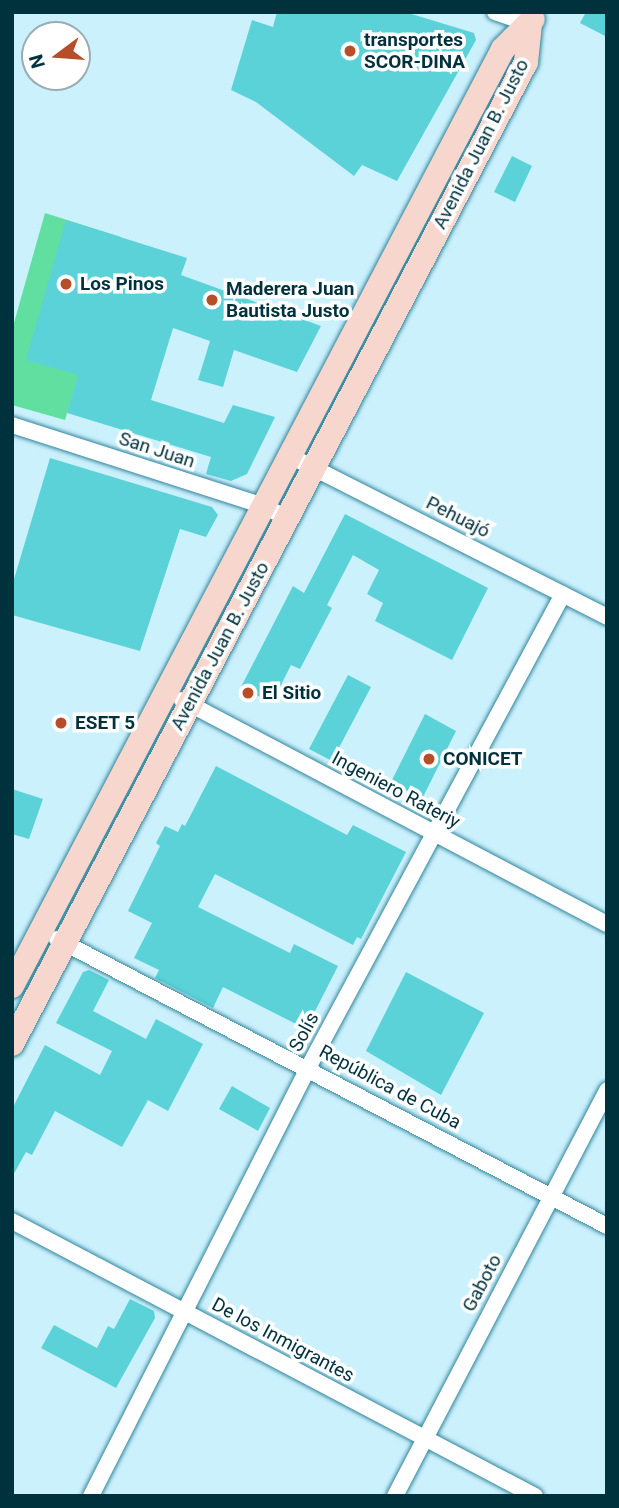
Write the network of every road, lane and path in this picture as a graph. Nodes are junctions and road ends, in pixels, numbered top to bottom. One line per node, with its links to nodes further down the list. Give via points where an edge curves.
1 (495, 12): 2 (street)
2 (533, 18): 4 (main road, Avenida Juan B. Justo, via 503,49); 5 (main road, Avenida Juan B. Justo, via 526,62)
3 (12, 425): 6 (street, San Juan)
4 (290, 456): 5 (street, Pehuajó); 6 (main road, Avenida Juan B. Justo)
5 (314, 468): 7 (main road, Avenida Juan B. Justo); 8 (street, Pehuajó)
6 (264, 506): 7 (street, San Juan); 10 (main road, Avenida Juan B. Justo)
7 (287, 518): 11 (main road, Avenida Juan B. Justo)
8 (563, 594): 9 (street, Pehuajó); 12 (street, Solís)
9 (607, 617)
10 (166, 692): 11 (street, Ingeniero Rateriy); 14 (main road, Avenida Juan B. Justo)
11 (190, 704): 12 (street, Ingeniero Rateriy); 15 (main road, Avenida Juan B. Justo)
12 (433, 833): 13 (street, Ingeniero Rateriy); 18 (street, Solís)
13 (607, 924)
14 (41, 930): 15 (street, República de Cuba); 16 (main road, Avenida Juan B. Justo)
15 (65, 943): 17 (main road, Avenida Juan B. Justo); 18 (street, República de Cuba)
16 (12, 986)
17 (14, 1038)
18 (309, 1068): 20 (street, República de Cuba); 23 (street, Solís)
19 (607, 1090): 20 (street, Gaboto)
20 (551, 1196): 22 (street, República de Cuba); 24 (street, Gaboto)
21 (12, 1221): 23 (street, De los Inmigrantes)
22 (607, 1226)
23 (183, 1311): 24 (street, De los Inmigrantes); 25 (street, Solís)
24 (425, 1438): 26 (street, Gaboto); 27 (street, De los Inmigrantes)
25 (91, 1496)
26 (395, 1496)
27 (535, 1496)

